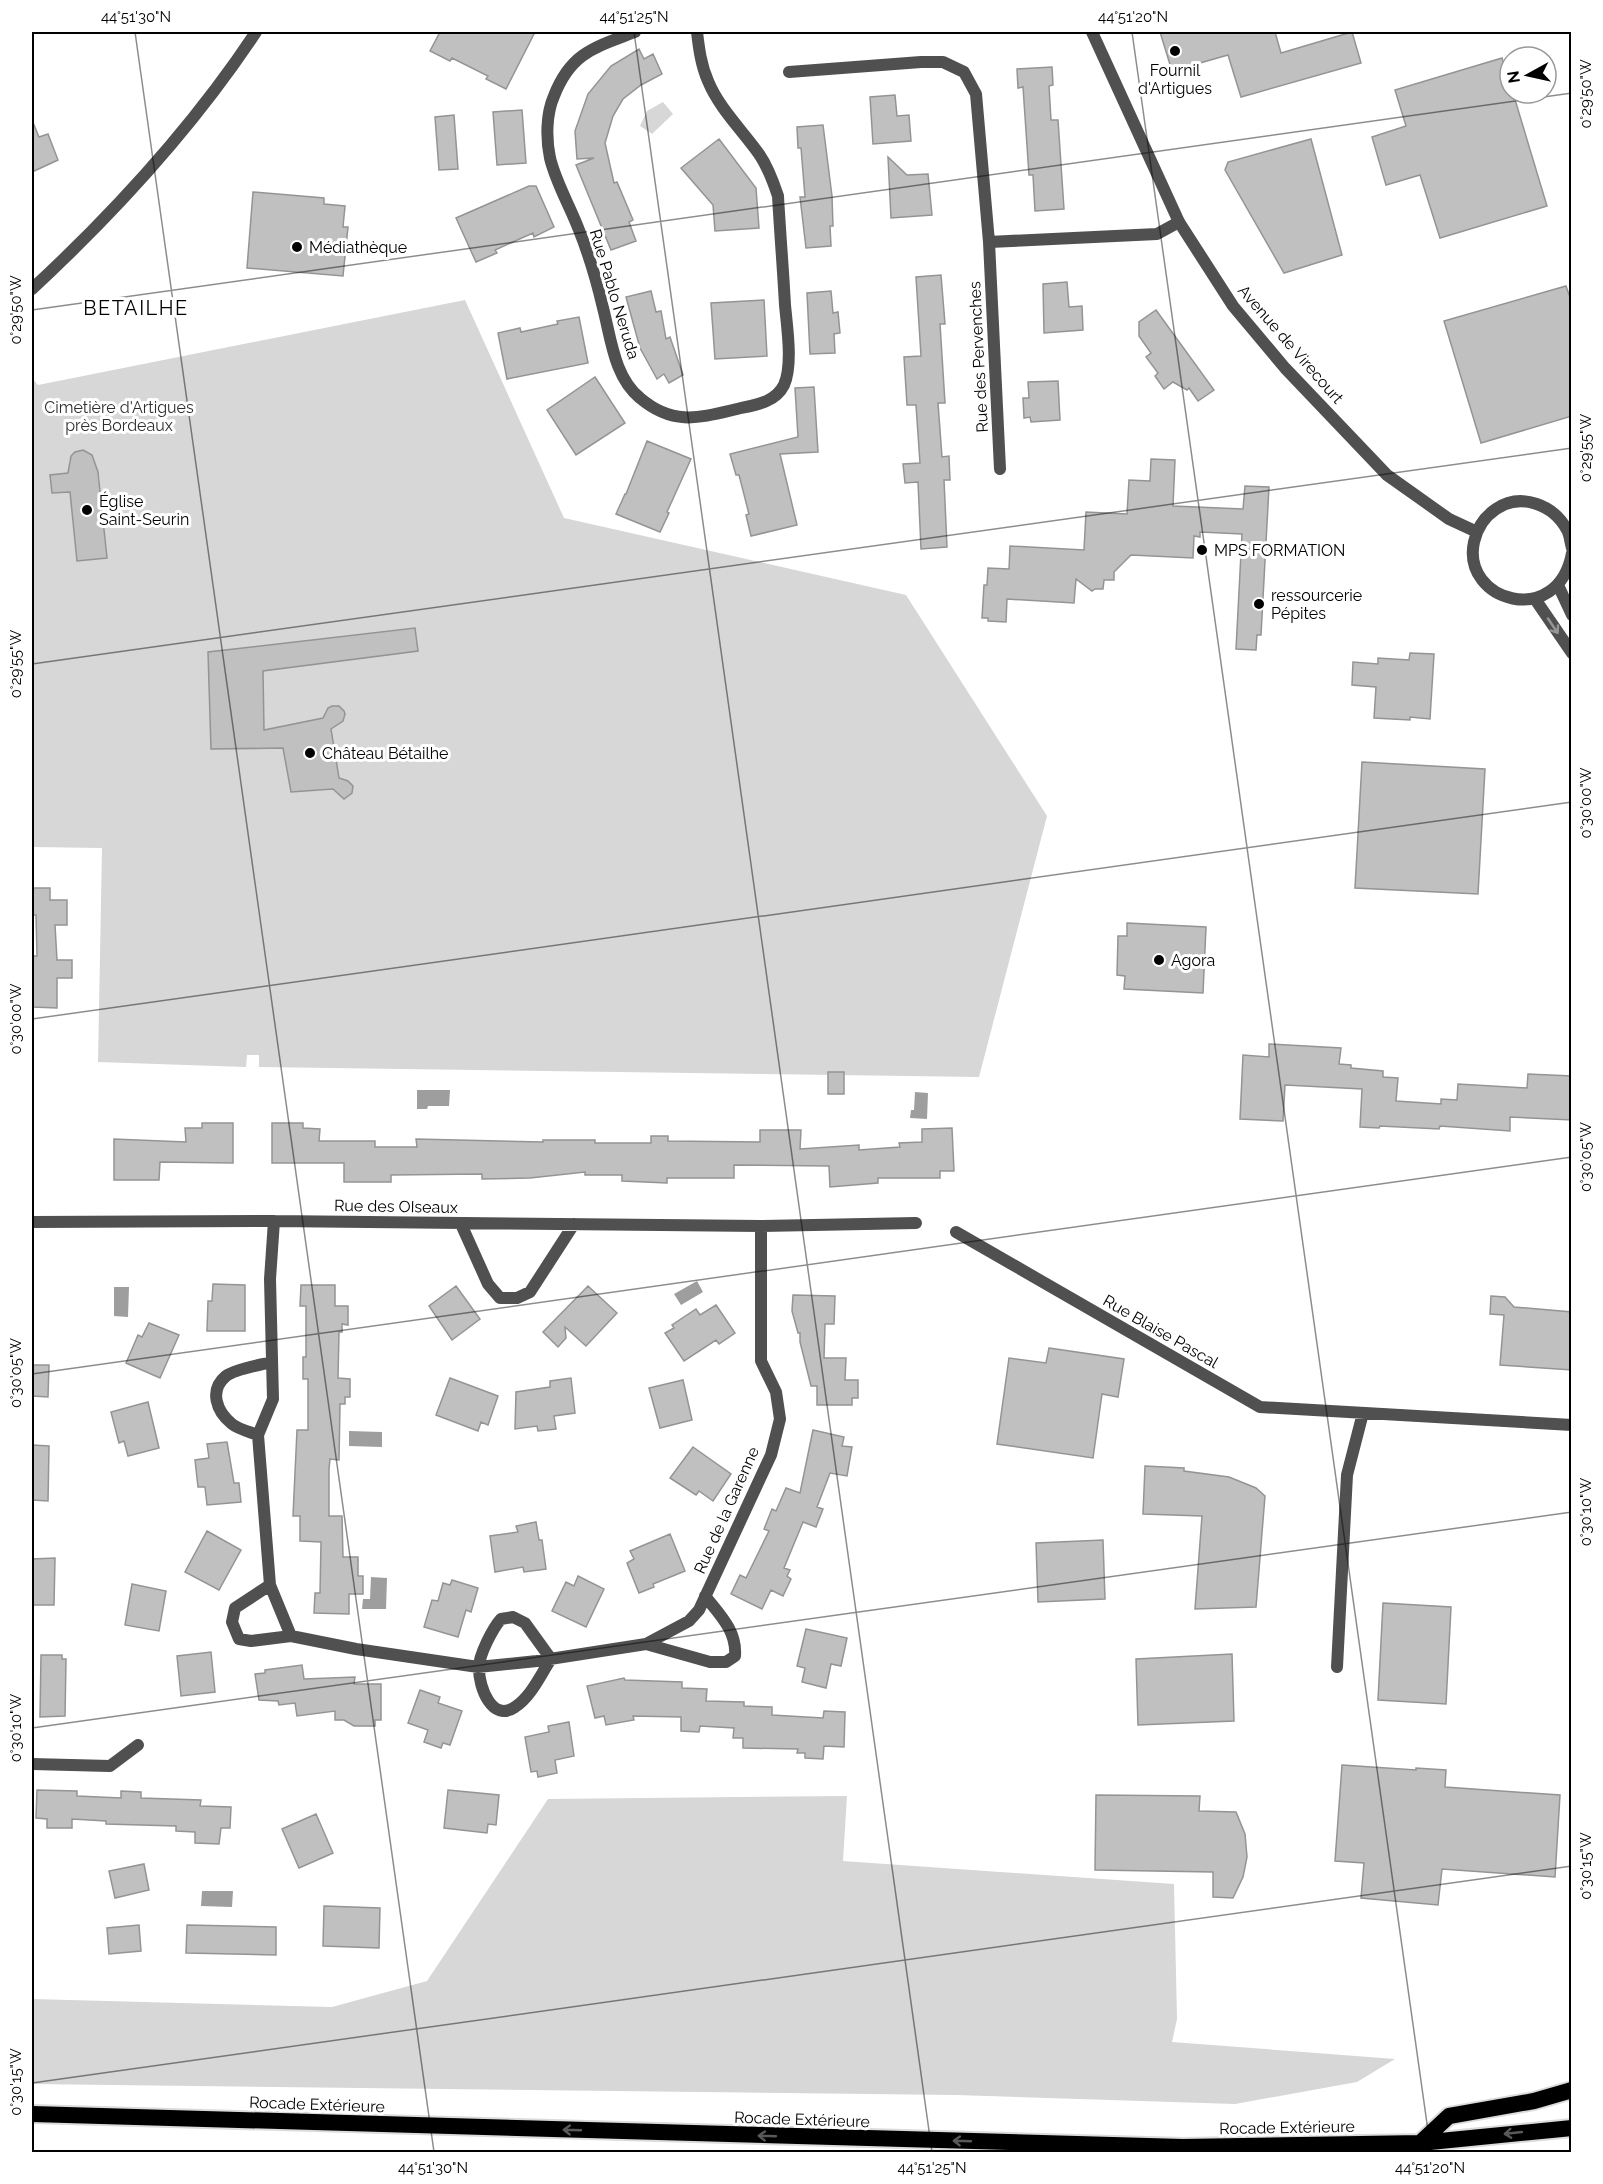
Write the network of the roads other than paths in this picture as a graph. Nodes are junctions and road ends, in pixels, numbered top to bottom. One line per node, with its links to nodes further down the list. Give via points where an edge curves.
1 (256, 32): 8 (street, via 206,102 147,173)
2 (635, 32): 3 (street, Rue Pablo Neruda, via 601,44 566,71 547,119 550,158 583,241 623,377 637,397 656,411 694,419 761,404 777,396 788,370 778,196 759,155 708,82)
3 (697, 32)
4 (1092, 32): 6 (street, Avenue de Virecourt)
5 (789, 72): 7 (street, Rue des Pervenches, via 943,62 964,72 976,94)
6 (1179, 222): 7 (street, via 1157,234); 11 (street, Avenue de Virecourt, via 1233,306 1285,368 1372,459 1449,519)
7 (989, 242): 9 (street, Rue des Pervenches)
8 (32, 290)
9 (1000, 469)
10 (1570, 530): 11 (street, via 1546,507 1514,502 1498,507); 12 (street)
11 (1476, 532): 15 (street, via 1474,562 1480,577 1490,588 1511,599)
12 (1572, 548)
13 (1572, 553): 14 (street, via 1569,569)
14 (1558, 585): 15 (street); 16 (street)
15 (1535, 599): 17 (street, one-way to 17)
16 (1572, 615)
17 (1572, 653)
18 (274, 1221): 19 (street, Rue des OIseaux); 21 (street, Rue des OIseaux); 25 (street, via 270,1279)
19 (32, 1222)
20 (916, 1223): 23 (street, Rue des OIseaux)
21 (461, 1224): 22 (street, Rue des OIseaux); 22 (street, via 488,1284 500,1298 518,1298 530,1292)
22 (574, 1224): 23 (street, Rue des OIseaux)
23 (761, 1226): 30 (street, Rue de la Garenne, via 761,1361 776,1392 780,1419 771,1455)
24 (956, 1232): 26 (street, Rue Blaise Pascal, via 1260,1407)
25 (272, 1362): 28 (street, via 273,1399); 28 (street, via 228,1375 217,1387 215,1400 222,1413 233,1425)
26 (1363, 1413): 27 (street, Rue Blaise Pascal); 35 (street, via 1347,1475)
27 (1572, 1425)
28 (258, 1435): 29 (street)
29 (270, 1585): 31 (street); 31 (street, Rue de la Garenne, via 235,1608 232,1622 239,1639)
30 (705, 1596): 32 (street, Rue de la Garenne, via 689,1621); 32 (street, Rue de la Garenne, via 731,1630 735,1656 726,1662 710,1662)
31 (291, 1636): 34 (street, Rue de la Garenne)
32 (646, 1644): 33 (street, Rue de la Garenne)
33 (551, 1659): 34 (street, Rue de la Garenne); 34 (street, via 525,1623 513,1617 501,1619 493,1628); 34 (street, via 523,1701 513,1709 500,1710 490,1704)
34 (478, 1667)
35 (1337, 1667)
36 (138, 1745): 37 (street, via 110,1766)
37 (32, 1764)
38 (1572, 2090): 41 (highway, via 1449,2116)
39 (32, 2114): 41 (highway, Rocade Extérieure, one-way to 39, via 1183,2147)
40 (1572, 2128): 41 (highway, Rocade Extérieure, one-way to 41)
41 (1420, 2143)

